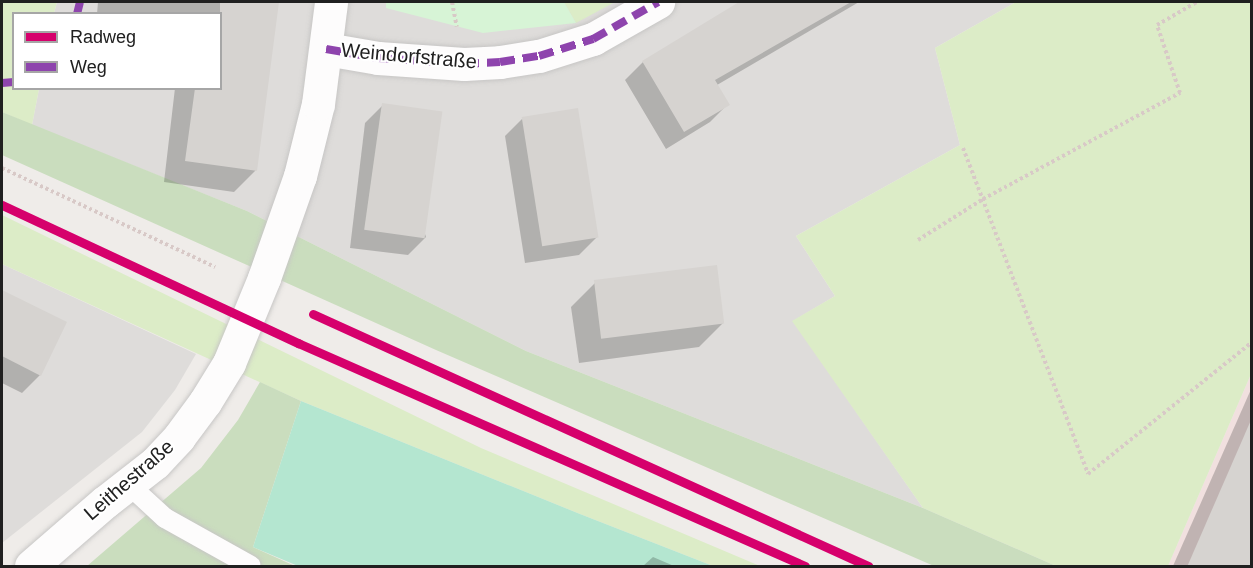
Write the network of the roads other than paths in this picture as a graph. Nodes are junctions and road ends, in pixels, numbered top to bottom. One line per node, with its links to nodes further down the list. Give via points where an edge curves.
1 (331, 2): 3 (street, Leithestraße)
2 (658, 2): 3 (street, Weindorfstraße, via 593,39 500,63 378,58)
3 (326, 49): 4 (street, Leithestraße, via 318,104 300,176 229,363 179,438)
4 (128, 484): 5 (street, Leithestraße); 6 (lane, via 165,518)
5 (31, 567)
6 (251, 567)

